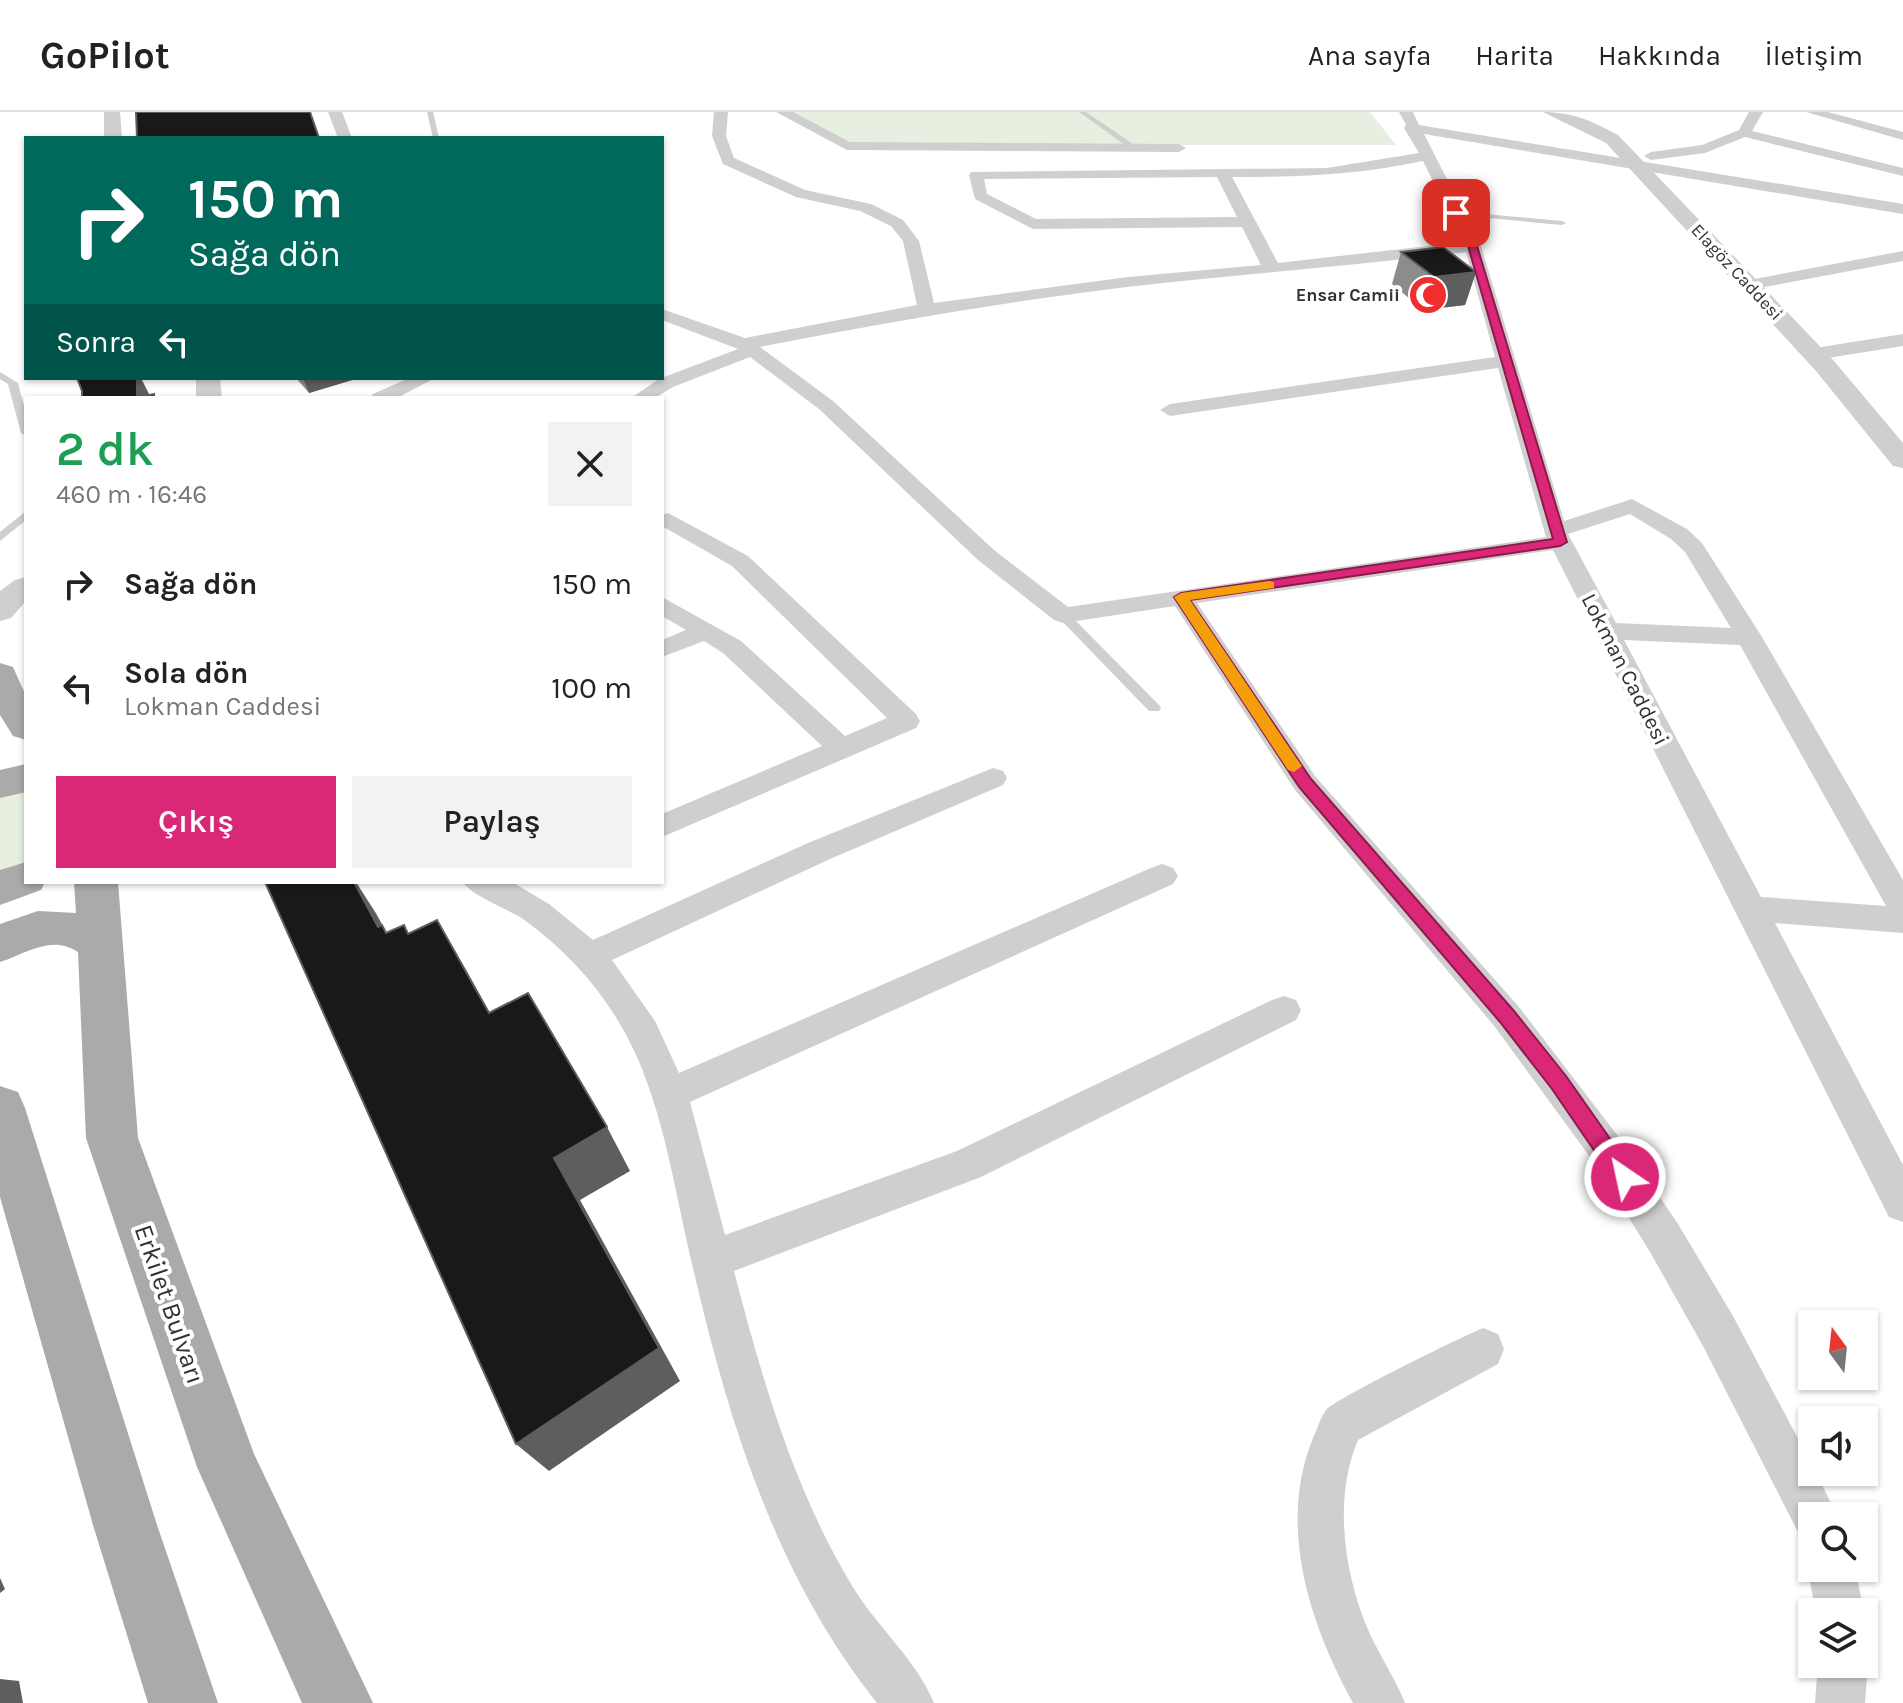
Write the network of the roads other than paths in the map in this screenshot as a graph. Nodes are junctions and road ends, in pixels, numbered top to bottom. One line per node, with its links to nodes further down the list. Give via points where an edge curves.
1 (112, 112): 12 (street)
2 (335, 112): 13 (street)
3 (430, 112): 14 (lane)
4 (721, 112): 30 (street, via 719,136 728,161 801,194 873,210 903,229 911,241)
5 (783, 112): 16 (street, via 847,146)
6 (1082, 112): 16 (lane)
7 (1551, 112): 19 (street, Elagöz Caddesi, via 1604,134)
8 (1756, 112): 11 (street)
9 (1813, 112): 15 (street)
10 (1409, 120): 18 (street, Lokman Caddesi); 19 (street)
11 (1744, 133): 19 (street, via 1705,149); 21 (street)
12 (113, 136)
13 (344, 136)
14 (436, 136)
15 (1903, 136)
16 (1135, 148): 17 (street)
17 (1179, 148)
18 (1426, 156): 20 (street, via 1327,172); 23 (street, Lokman Caddesi)
19 (1632, 160): 22 (street); 29 (street, Elagöz Caddesi)
20 (1222, 172): 24 (street); 24 (street, via 976,175 980,196 1033,224)
21 (1903, 172)
22 (1903, 209)
23 (1456, 213): 25 (lane); 26 (street, Lokman Caddesi)
24 (1248, 222): 28 (street)
25 (1562, 223)
26 (1473, 246): 28 (street); 35 (street, Lokman Caddesi)
27 (1903, 256): 29 (street)
28 (1272, 269): 30 (street)
29 (1749, 285): 34 (street, Elagöz Caddesi)
30 (927, 309): 33 (street)
31 (664, 315): 33 (street)
32 (1903, 340): 34 (street)
33 (748, 347): 39 (street); 53 (street, via 826,405 986,555)
34 (1815, 354): 42 (street, Elagöz Caddesi)
35 (1505, 361): 40 (street); 45 (street, Lokman Caddesi)
36 (0, 375): 41 (lane, via 13,383)
37 (420, 380): 38 (street)
38 (384, 396)
39 (644, 396)
40 (1170, 410)
41 (24, 425)
42 (1903, 460)
43 (24, 516): 46 (lane)
44 (668, 520): 61 (street, via 740,561 906,721)
45 (1557, 536): 50 (street, via 1377,571); 55 (street, Lokman Caddesi); 56 (street, via 1632,506 1694,548)
46 (0, 538)
47 (24, 573): 48 (street)
48 (0, 583)
49 (24, 588): 52 (street)
50 (1181, 597): 53 (street); 83 (street, via 1305,783 1507,1017 1611,1156 1718,1331)
51 (664, 606): 54 (street)
52 (0, 611)
53 (1063, 615): 59 (lane)
54 (706, 631): 57 (street); 61 (street, via 732,647)
55 (1606, 631): 56 (street); 72 (street, Lokman Caddesi)
56 (1749, 637): 71 (street)
57 (664, 648)
58 (0, 675): 60 (main road)
59 (1154, 708)
60 (24, 724)
61 (843, 750): 65 (street)
62 (24, 778): 64 (main road)
63 (993, 778): 76 (street)
64 (0, 784)
65 (664, 825)
66 (1162, 876): 78 (street)
67 (24, 879): 70 (main road)
68 (96, 884): 75 (main road, Erkilet Bulvarı)
69 (509, 887): 76 (street)
70 (0, 888)
71 (1903, 908)
72 (1750, 909): 73 (street); 80 (street, Lokman Caddesi)
73 (1903, 920)
74 (0, 944): 75 (main road, via 58,926 75,928)
75 (100, 944): 86 (main road, Erkilet Bulvarı, via 112,1138 228,1467)
76 (589, 956): 78 (street, via 627,1002)
77 (1284, 1010): 81 (street, via 968,1165)
78 (670, 1094): 81 (street)
79 (0, 1108): 85 (main road)
80 (1903, 1204)
81 (713, 1259): 87 (street, via 748,1398 804,1543 833,1600)
82 (1483, 1349): 88 (street, via 1342,1424 1324,1469 1320,1509 1334,1597 1348,1642)
83 (1807, 1502)
84 (1842, 1678): 89 (street)
85 (183, 1703)
86 (338, 1703)
87 (909, 1703)
88 (1380, 1703)
89 (1840, 1703)

